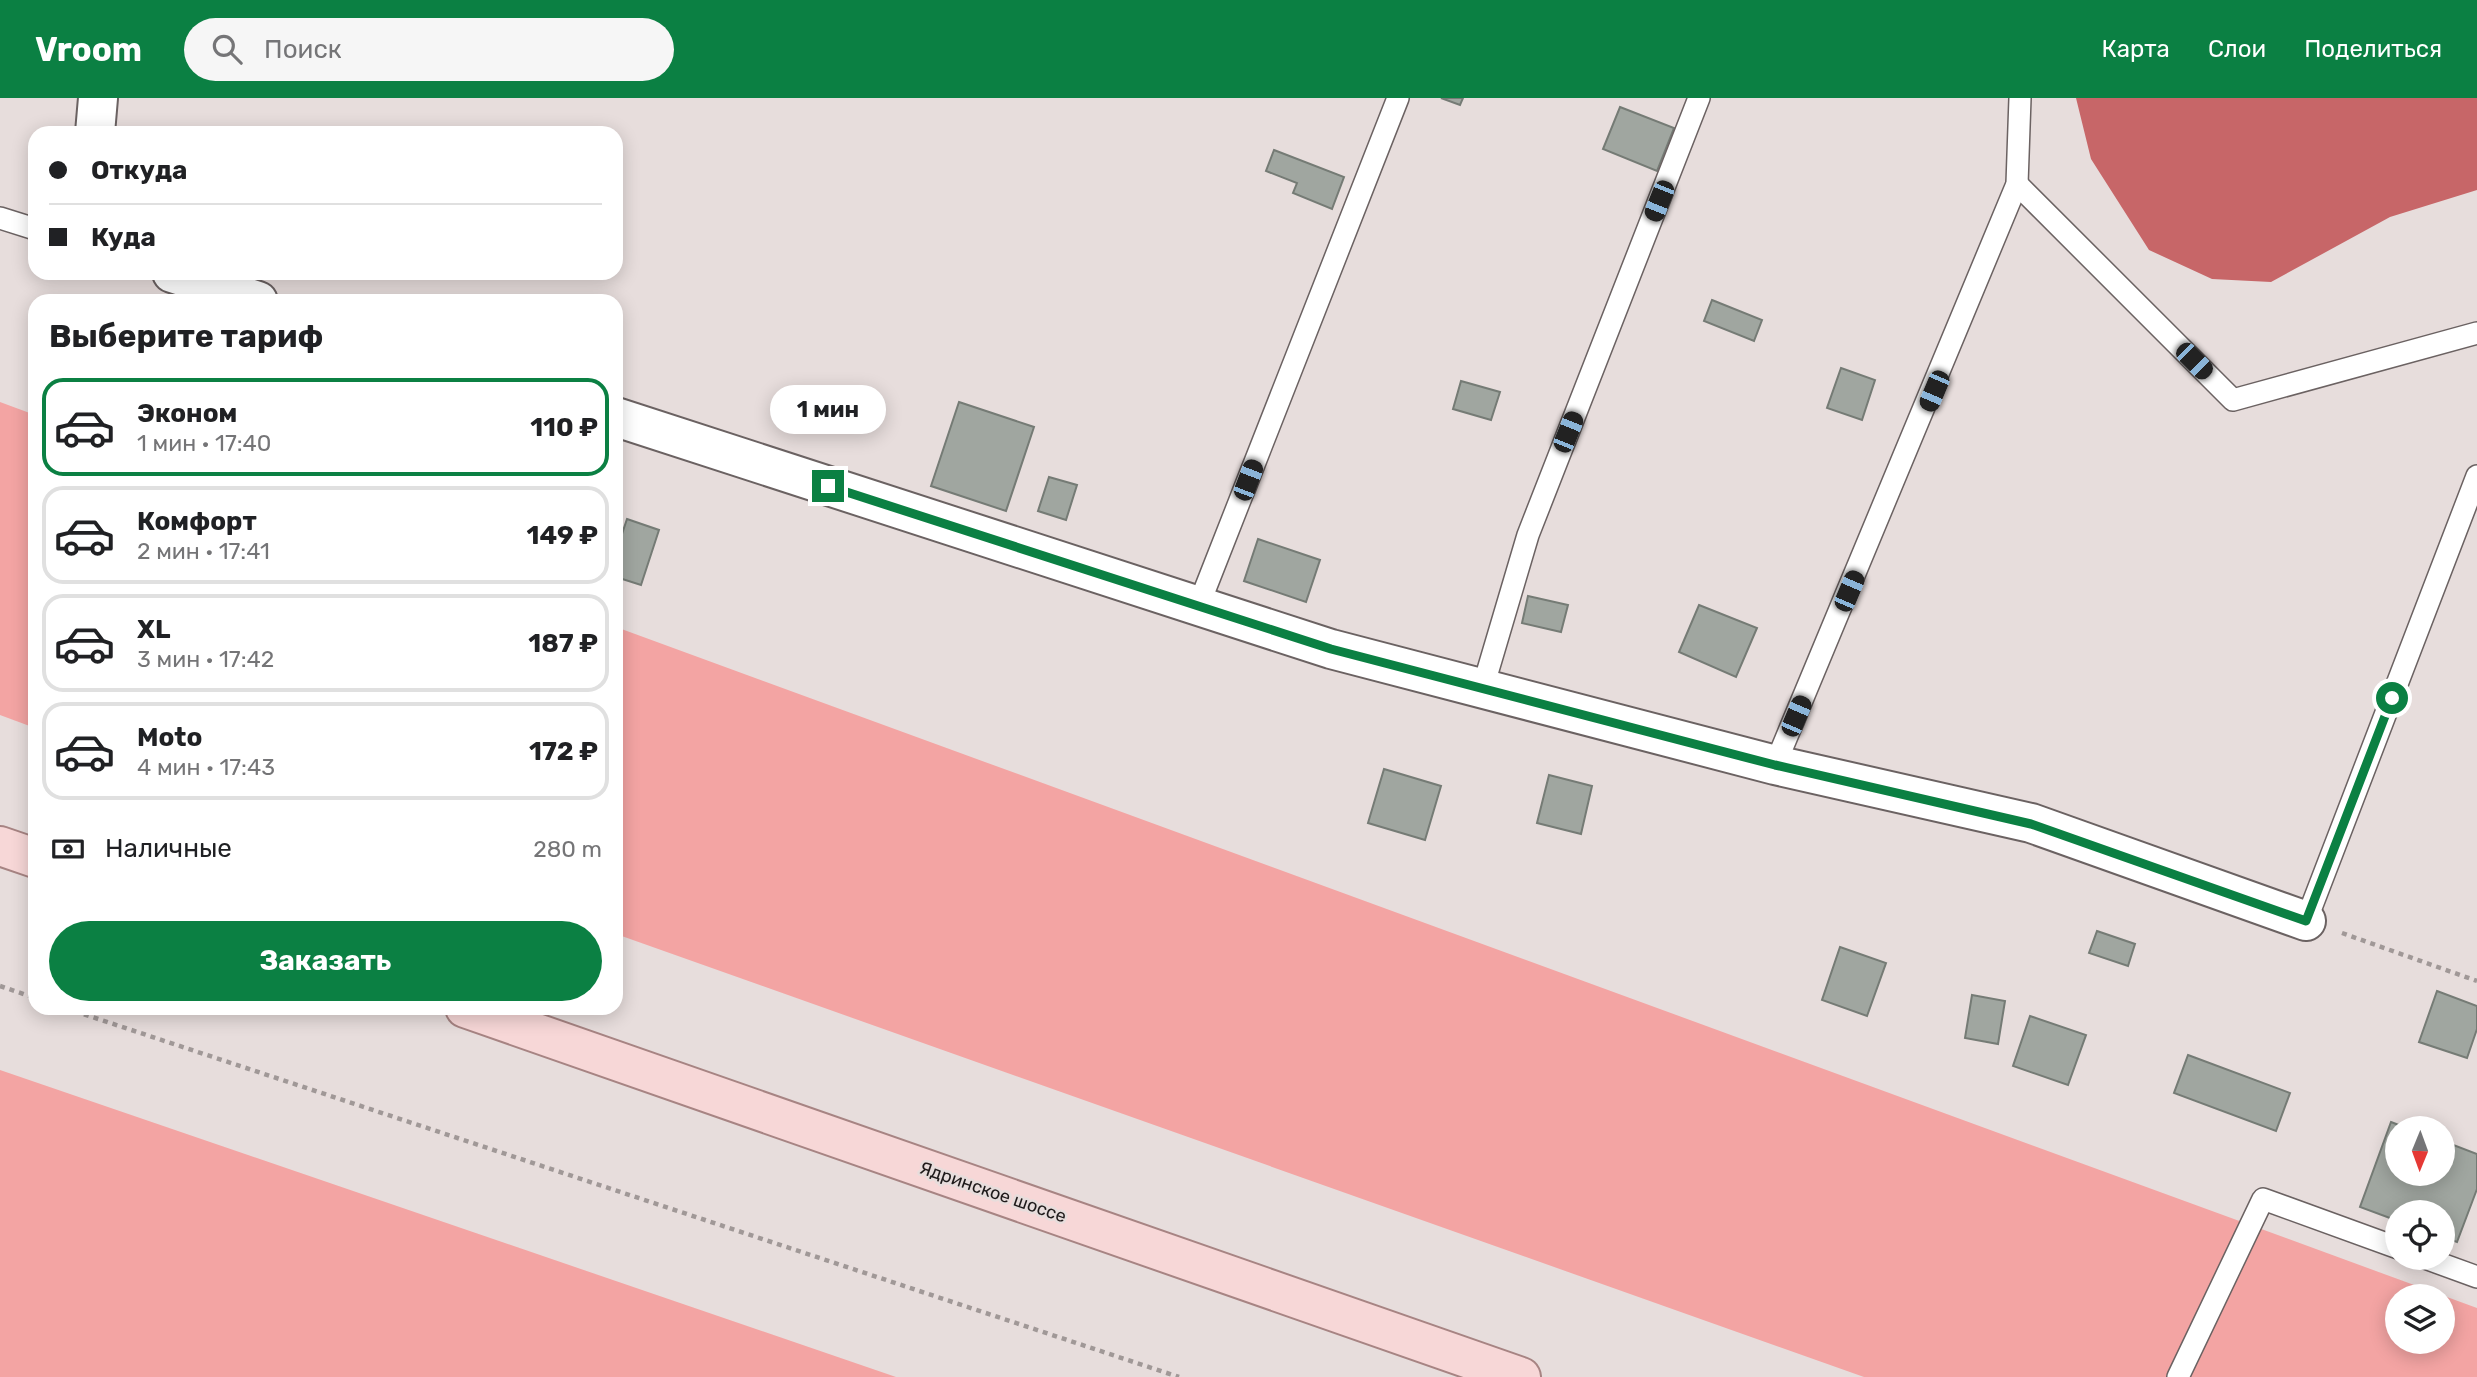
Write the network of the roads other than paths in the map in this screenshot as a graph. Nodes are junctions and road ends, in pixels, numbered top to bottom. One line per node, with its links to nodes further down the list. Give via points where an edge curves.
1 (98, 98): 5 (street)
2 (1398, 98): 14 (lane)
3 (1699, 98): 15 (lane, via 1528,535)
4 (2020, 98): 6 (lane)
5 (96, 126)
6 (2017, 184): 11 (lane, via 2233,400); 16 (lane)
7 (0, 218): 8 (lane)
8 (28, 227)
9 (194, 280): 10 (street)
10 (236, 294)
11 (2477, 333)
12 (623, 419): 14 (street)
13 (2477, 475): 19 (lane)
14 (1199, 607): 15 (street, via 1331,649)
15 (1483, 687): 16 (street)
16 (1775, 765): 19 (street, via 2031,824)
17 (0, 846): 18 (main road)
18 (28, 856)
19 (2306, 921)
20 (484, 1015): 24 (main road, Ядринское шоссе)
21 (2385, 1243): 25 (lane, via 2263,1199)
22 (2455, 1269): 23 (lane)
23 (2477, 1277)
24 (1521, 1377)
25 (2178, 1377)

